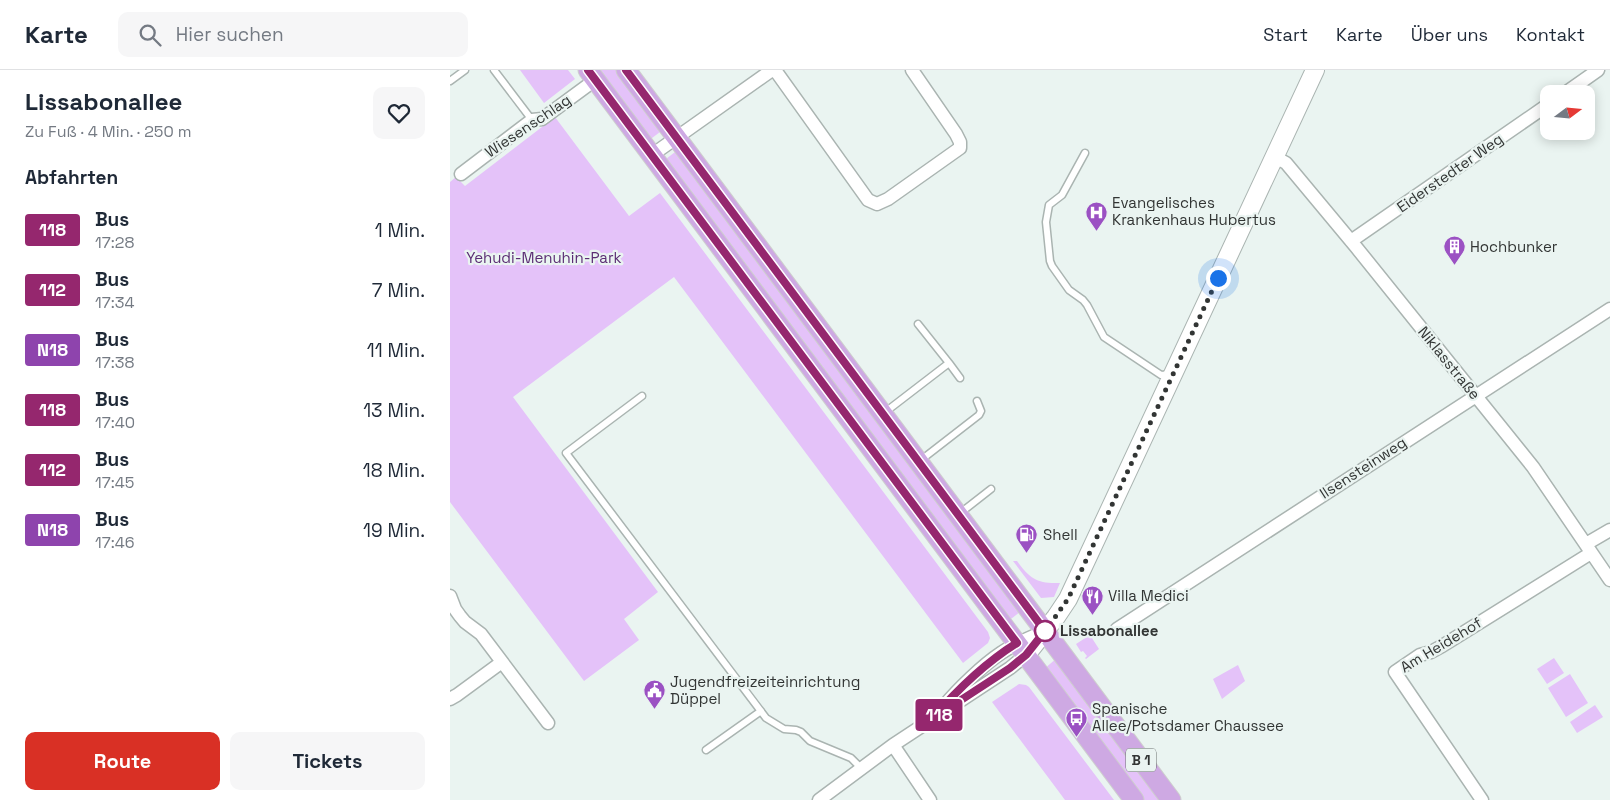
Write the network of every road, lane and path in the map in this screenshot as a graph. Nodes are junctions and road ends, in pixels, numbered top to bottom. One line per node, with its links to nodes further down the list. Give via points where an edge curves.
1 (465, 70): 9 (lane)
2 (494, 70): 12 (lane)
3 (626, 70): 13 (main road, B 1)
4 (774, 70): 5 (street, via 868,200 877,204 960,148 956,134); 13 (street)
5 (912, 70)
6 (1316, 70): 16 (main road)
7 (1598, 70): 10 (street)
8 (592, 75): 12 (street, Wiesenschlag, via 542,119); 15 (main road, B 1)
9 (450, 81)
10 (1577, 85)
11 (1540, 110): 18 (street, Eiderstedter Weg)
12 (532, 120): 17 (street, Wiesenschlag)
13 (677, 138): 15 (street); 27 (main road, B 1)
14 (1085, 153): 22 (lane, via 1062,195 1049,205 1046,222 1050,261 1069,290 1087,305 1104,337 1161,375)
15 (652, 156): 37 (main road, B 1)
16 (1275, 157): 18 (street, Niklasstraße, via 1286,163); 22 (main road)
17 (461, 174)
18 (1351, 241): 25 (street, Niklasstraße)
19 (1610, 309): 25 (street, Ilsensteinweg)
20 (918, 324): 21 (lane)
21 (949, 363): 23 (lane); 27 (lane)
22 (1172, 374): 36 (main road, via 1068,599)
23 (960, 378)
24 (642, 396): 40 (lane, via 566,453)
25 (1475, 396): 32 (street, Niklasstraße, via 1533,466); 35 (street, Ilsensteinweg)
26 (977, 401): 28 (lane, via 981,411 979,416)
27 (883, 413): 28 (main road, B 1)
28 (919, 462): 30 (main road, B 1)
29 (991, 489): 30 (lane)
30 (958, 514): 36 (main road, B 1)
31 (1610, 530): 32 (street)
32 (1589, 549): 33 (street, Niklasstraße); 49 (street, Am Heidehof, via 1442,646 1420,655 1395,672)
33 (1610, 580)
34 (450, 596): 38 (street, via 465,622 481,634)
35 (1117, 629)
36 (1045, 631): 37 (main road); 48 (main road, B 1)
37 (1021, 649): 42 (street, via 1000,654 952,696 932,719); 47 (main road, B 1)
38 (502, 662): 39 (street); 41 (street)
39 (450, 699)
40 (761, 711): 43 (lane); 44 (lane, via 770,722 801,732 810,741 851,758)
41 (548, 723)
42 (892, 746): 44 (street); 46 (street)
43 (706, 750)
44 (862, 769): 45 (street)
45 (820, 800)
46 (930, 800)
47 (1134, 800)
48 (1171, 800)
49 (1482, 800)

